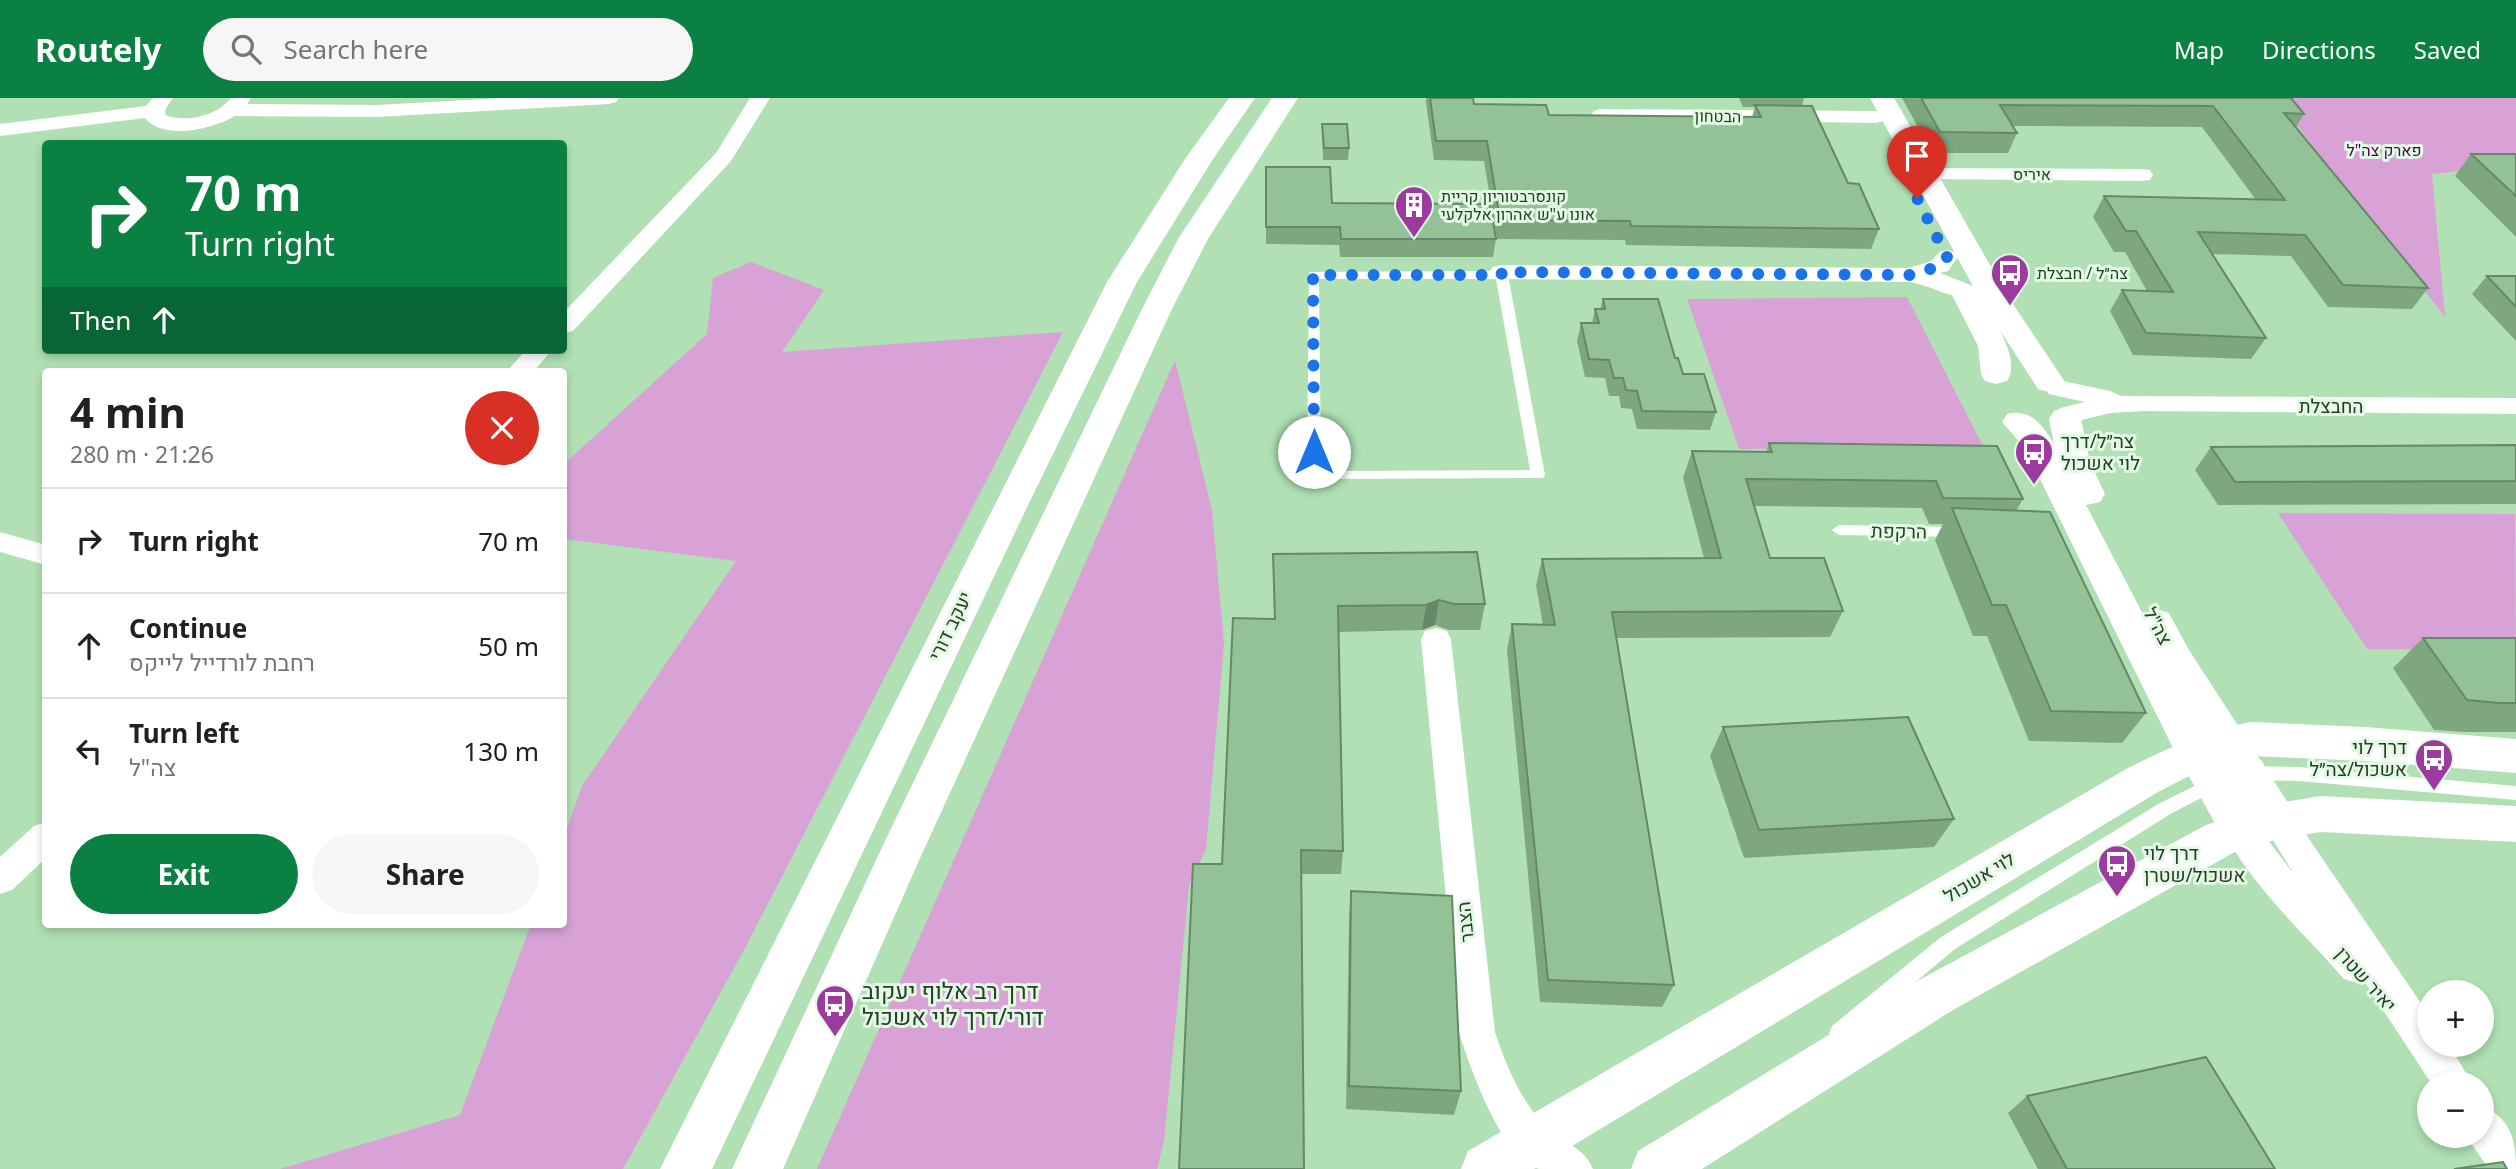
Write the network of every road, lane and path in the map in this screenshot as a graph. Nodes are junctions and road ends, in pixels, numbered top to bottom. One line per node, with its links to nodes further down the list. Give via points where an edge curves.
1 (609, 98): 6 (street, via 377,111)
2 (760, 98): 16 (street, via 724,157)
3 (1242, 98): 40 (main road, יעקב דורי, via 1164,211 1122,282)
4 (1285, 98): 41 (main road, via 1206,218 1156,311)
5 (160, 104): 6 (street, via 155,118 173,125 203,121); 9 (street)
6 (235, 104)
7 (1874, 104): 8 (street, הבטחון); 10 (street, צה"ל); 12 (street, צה"ל)
8 (1601, 115)
9 (0, 130)
10 (1923, 174): 11 (street, איריס); 20 (street, צה"ל)
11 (2141, 175)
12 (1947, 257): 14 (street, via 1940,266); 15 (street, צה"ל)
13 (1502, 274): 13 (lane, via 1313,275 1314,475 1538,475); 14 (street)
14 (1910, 275): 15 (street)
15 (1965, 291): 19 (street, צה"ל, via 1993,346)
16 (567, 323)
17 (536, 354): 18 (street)
18 (523, 368)
19 (1998, 401): 20 (street, via 2045,426); 20 (street, via 2017,372); 28 (street, צה"ל, via 2035,439 2077,534)
20 (2060, 401): 21 (street, החבצלת); 28 (street, צה"ל, via 2067,441 2085,489 2176,660)
21 (2516, 406)
22 (1839, 530): 23 (lane, הרקפת)
23 (1976, 532)
24 (0, 542): 25 (street)
25 (42, 554)
26 (1436, 639): 39 (street, הצבר, via 1477,1032 1502,1097)
27 (2516, 756): 28 (main road, לוי אשכול, via 2280,739)
28 (2220, 763): 30 (lane); 33 (street, יאיר שטרן); 37 (lane, via 2166,808 1948,943); 39 (main road, לוי אשכול, via 2143,780)
29 (2516, 787): 30 (lane)
30 (2482, 788): 31 (lane)
31 (2516, 793)
32 (2516, 824): 33 (main road, via 2320,814)
33 (2259, 826): 36 (street, יאיר שטרן, via 2299,904); 37 (main road, via 2200,848 1936,995)
34 (42, 840): 35 (street)
35 (0, 879)
36 (2445, 1071)
37 (1752, 1108): 44 (main road)
38 (2494, 1143): 45 (street)
39 (1539, 1155): 42 (main road, לוי אשכול); 43 (street, הצבר)
40 (685, 1169)
41 (757, 1169)
42 (1486, 1169)
43 (1573, 1169)
44 (1656, 1169)
45 (2512, 1169)

